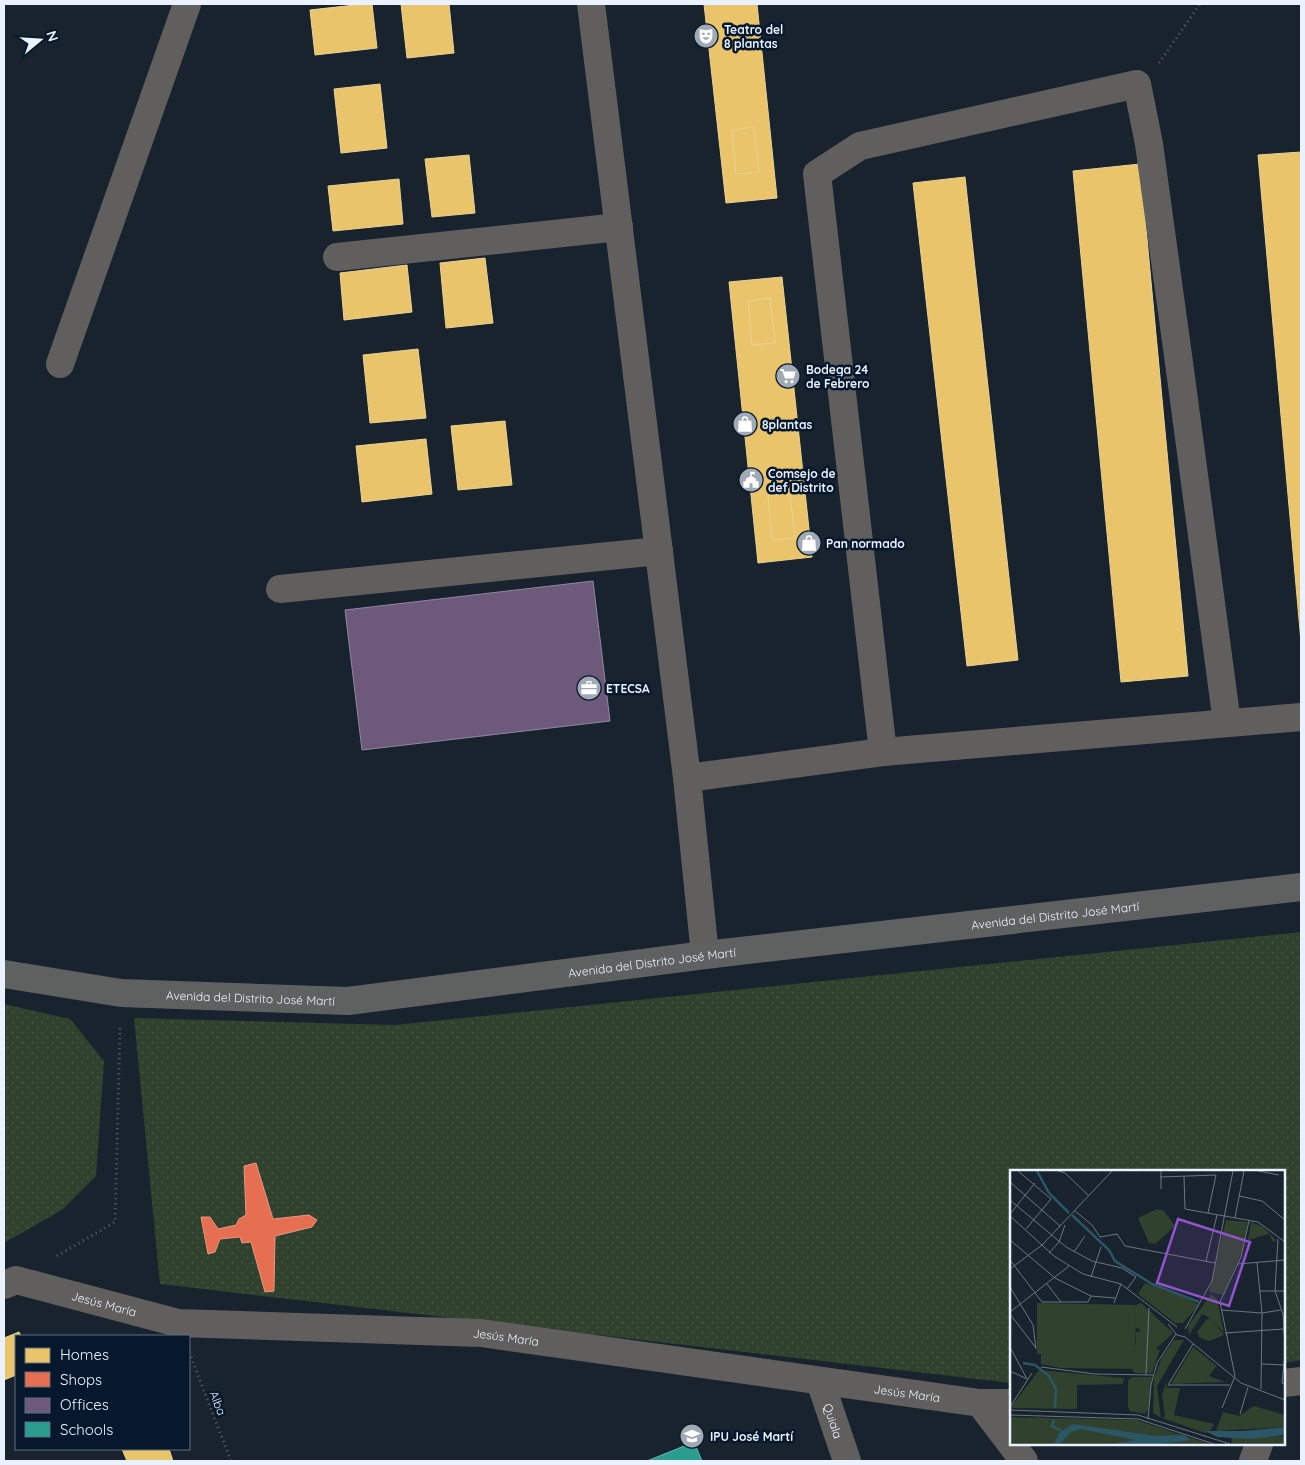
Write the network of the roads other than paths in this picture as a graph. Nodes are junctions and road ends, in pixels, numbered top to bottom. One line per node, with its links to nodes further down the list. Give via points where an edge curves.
1 (187, 4): 5 (street)
2 (592, 4): 3 (street)
3 (620, 227): 4 (street); 6 (street)
4 (337, 257)
5 (60, 364)
6 (659, 551): 7 (street); 11 (street)
7 (280, 588)
8 (1301, 717): 9 (street)
9 (1226, 723): 10 (street); 10 (street, via 1179,360 1138,84 860,146 817,174)
10 (883, 752): 11 (street)
11 (687, 778): 13 (street)
12 (1301, 887): 13 (main road, Avenida del Distrito José Martí)
13 (705, 955): 14 (main road, Avenida del Distrito José Martí, via 348,1001 121,994)
14 (4, 974)
15 (10, 1282): 16 (street, Jesús María, via 178,1323 481,1333)
16 (820, 1381): 19 (street, Jesús María); 24 (street, Quiala)
17 (1301, 1381): 18 (street)
18 (1285, 1383)
19 (980, 1403): 20 (street, Jesús María); 21 (street)
20 (1010, 1403)
21 (1010, 1443)
22 (1012, 1445): 25 (street)
23 (1259, 1445): 26 (street)
24 (847, 1461)
25 (1024, 1461)
26 (1253, 1461)

